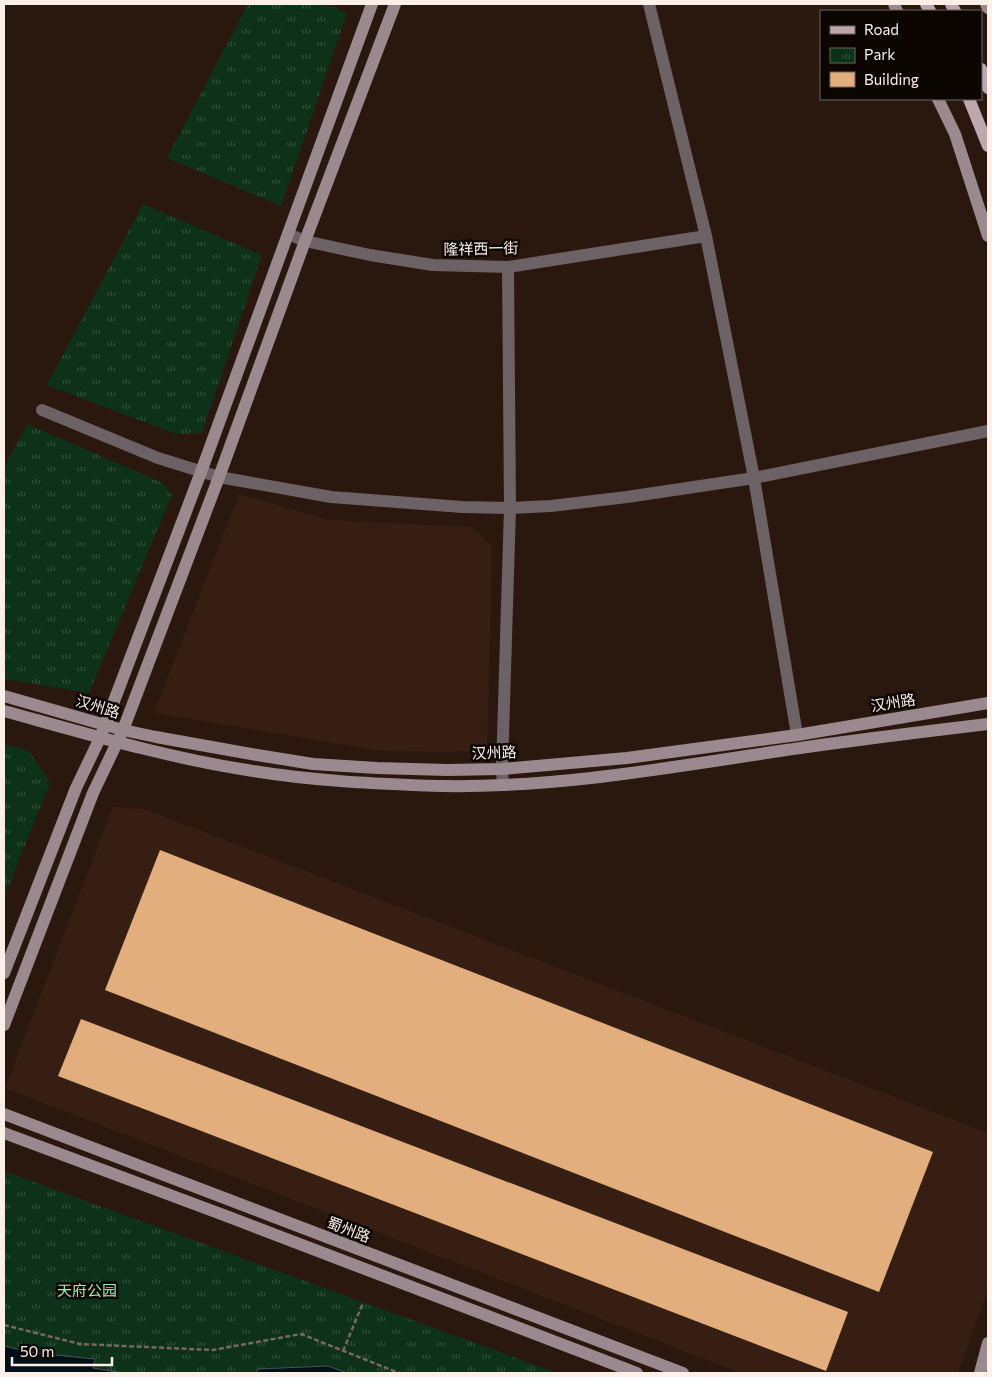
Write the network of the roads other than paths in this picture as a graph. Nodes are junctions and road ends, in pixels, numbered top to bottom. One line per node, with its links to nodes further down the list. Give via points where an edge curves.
1 (372, 4): 11 (main road)
2 (395, 4): 14 (main road)
3 (649, 4): 12 (street)
4 (986, 4): 5 (main road)
5 (988, 8)
6 (982, 72): 7 (main road)
7 (988, 88)
8 (938, 100): 13 (main road, via 955,134)
9 (969, 100): 10 (main road)
10 (988, 146)
11 (288, 234): 14 (street, 隆祥西一街); 18 (main road)
12 (706, 236): 15 (street, 隆祥西一街); 20 (street)
13 (988, 236)
14 (305, 241): 15 (street, 隆祥西一街, via 433,265); 19 (main road)
15 (508, 267): 21 (street)
16 (42, 410): 18 (street, via 158,458)
17 (988, 431): 20 (street)
18 (202, 472): 19 (street); 25 (main road)
19 (219, 478): 21 (street, via 331,497); 27 (main road)
20 (754, 478): 21 (street, via 627,497); 28 (street)
21 (510, 508): 31 (street)
22 (4, 696): 25 (main road, 汉州路)
23 (988, 703): 28 (main road, 汉州路)
24 (4, 711): 29 (main road, 汉州路)
25 (104, 724): 27 (main road, 汉州路); 29 (main road)
26 (988, 724): 32 (main road, 汉州路, via 580,779)
27 (123, 730): 30 (main road); 31 (main road, 汉州路, via 313,764)
28 (797, 735): 31 (main road, 汉州路, via 627,758)
29 (100, 738): 30 (main road, 汉州路); 33 (main road, via 76,788)
30 (118, 743): 32 (main road, 汉州路, via 247,770 343,781); 34 (main road, via 93,793)
31 (502, 769): 32 (street)
32 (503, 785)
33 (4, 972)
34 (4, 1025)
35 (4, 1114): 39 (main road, 蜀州路)
36 (4, 1132): 38 (main road, 蜀州路)
37 (988, 1343): 40 (main road)
38 (637, 1373)
39 (683, 1373)
40 (980, 1373)

